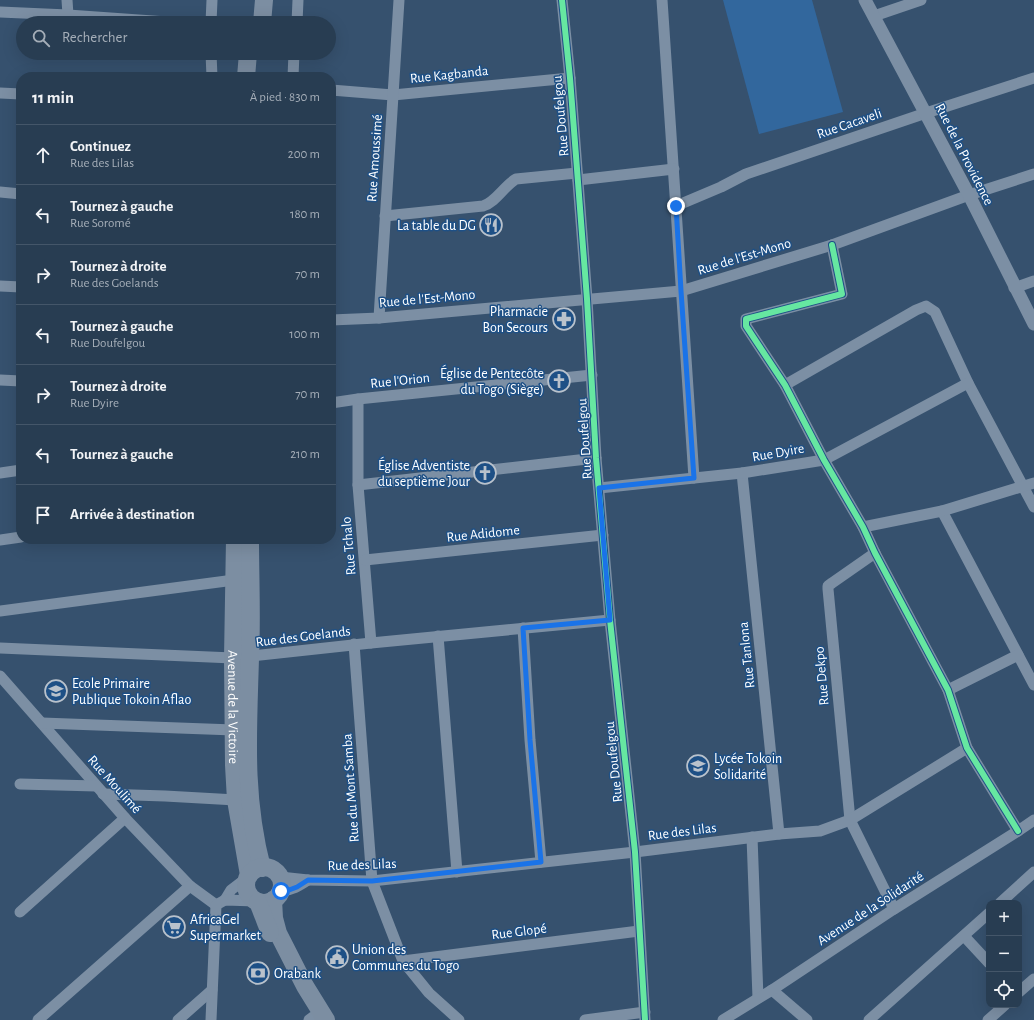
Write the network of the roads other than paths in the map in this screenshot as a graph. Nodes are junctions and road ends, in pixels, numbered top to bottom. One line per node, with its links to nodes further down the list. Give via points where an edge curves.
1 (68, 0): 12 (street)
2 (212, 0): 14 (street)
3 (252, 0): 15 (highway)
4 (264, 0): 16 (highway)
5 (298, 0): 17 (street)
6 (399, 0): 32 (street, Rue Amoussimé)
7 (562, 0): 27 (street, Rue Doufelgou)
8 (662, 0): 34 (street)
9 (865, 0): 18 (street, Rue de la Providence)
10 (921, 0): 18 (street)
11 (0, 12): 12 (street)
12 (68, 15): 13 (street)
13 (82, 16)
14 (211, 16)
15 (251, 16)
16 (263, 16)
17 (297, 16)
18 (874, 16): 33 (street, Rue de la Providence)
19 (211, 60): 23 (street)
20 (247, 60): 24 (highway)
21 (259, 60): 25 (highway)
22 (294, 60): 26 (street)
23 (212, 72)
24 (246, 72)
25 (258, 72)
26 (293, 72)
27 (570, 78): 32 (street, Rue Kagbanda); 36 (street, Rue Doufelgou)
28 (1034, 78): 33 (street, Rue Cacaveli)
29 (336, 90): 32 (street, Rue Kagbanda)
30 (0, 93): 31 (street)
31 (16, 94)
32 (393, 95): 41 (street, Rue Amoussimé)
33 (926, 113): 39 (street, Rue de la Providence); 40 (street, Rue Cacaveli, via 746,174)
34 (674, 170): 36 (street); 40 (street)
35 (1034, 174): 39 (street, Rue de l'Est-Mono)
36 (577, 176): 41 (street, via 516,179 483,206); 48 (street, Rue Doufelgou)
37 (0, 192): 38 (street)
38 (16, 194)
39 (969, 196): 42 (street, Rue de l'Est-Mono); 46 (street, Rue de la Providence)
40 (676, 206): 47 (street)
41 (385, 216): 49 (street, Rue Amoussimé)
42 (832, 245): 47 (street, Rue de l'Est-Mono); 56 (street, via 842,294 746,319 746,326)
43 (1034, 281): 46 (street)
44 (0, 286): 45 (street)
45 (16, 287)
46 (1014, 288): 51 (street, Rue de la Providence)
47 (681, 291): 48 (street, Rue de l'Est-Mono); 64 (street)
48 (587, 299): 49 (street, Rue de l'Est-Mono); 52 (street, Rue Doufelgou)
49 (378, 318): 50 (street, Rue de l'Est-Mono)
50 (336, 320)
51 (1034, 324)
52 (592, 375): 57 (street, Rue l'Orion); 59 (street, Rue Doufelgou)
53 (0, 380): 54 (street)
54 (16, 381)
55 (968, 383): 56 (street, via 935,312 926,306); 60 (street, Rue Dyire); 66 (street)
56 (785, 385): 60 (street)
57 (358, 399): 58 (street, Rue l'Orion); 65 (street, Rue Tchalo)
58 (336, 402)
59 (596, 458): 65 (street); 67 (street, Rue Doufelgou)
60 (824, 460): 63 (street, Rue Dyire); 70 (street)
61 (16, 471): 62 (street)
62 (0, 473)
63 (742, 474): 64 (street, Rue Dyire); 102 (street, Rue Tanlona)
64 (694, 478): 67 (street, Rue Dyire)
65 (358, 485): 77 (street, Rue Tchalo)
66 (1029, 485): 68 (street); 69 (street)
67 (599, 488): 71 (street, Rue Doufelgou)
68 (1034, 506)
69 (942, 511): 70 (street); 86 (street)
70 (863, 527): 76 (street)
71 (603, 536): 77 (street, Rue Adidome); 80 (street, Rue Doufelgou)
72 (16, 538): 73 (street)
73 (0, 540)
74 (235, 544): 78 (highway, Avenue de la Victoire)
75 (250, 544): 87 (highway, Avenue de la Victoire)
76 (874, 553): 91 (street); 99 (street, Rue Dekpo, via 828,586)
77 (365, 560): 83 (street, Rue Tchalo)
78 (234, 580): 79 (street); 88 (highway, Avenue de la Victoire)
79 (0, 611)
80 (610, 620): 81 (street, Rue des Goelands); 104 (street, Rue Doufelgou)
81 (523, 628): 82 (street, Rue des Goelands); 105 (street)
82 (438, 636): 83 (street, Rue des Goelands); 106 (street)
83 (371, 643): 84 (street, Rue des Goelands)
84 (354, 644): 87 (street, Rue des Goelands); 109 (street, Rue du Mont Samba)
85 (0, 648): 88 (street, Rue des Goelands)
86 (1018, 655): 90 (street); 91 (street)
87 (250, 657): 88 (street, Rue des Goelands); 108 (highway, Avenue de la Victoire, via 248,779 253,826)
88 (233, 658): 93 (highway, Avenue de la Victoire)
89 (0, 676): 92 (street, Rue Moulimé)
90 (1034, 684)
91 (948, 690): 94 (street)
92 (42, 723): 93 (street); 96 (street, Rue Moulimé)
93 (234, 730): 97 (highway, Avenue de la Victoire)
94 (967, 748): 99 (street, Rue des Lilas); 101 (street)
95 (20, 784): 96 (street)
96 (99, 790): 97 (street); 98 (street, Rue Moulimé)
97 (236, 800): 108 (highway, Avenue de la Victoire)
98 (125, 818): 110 (street, Rue Moulimé); 115 (street)
99 (850, 820): 102 (street, Rue des Lilas, via 820,830); 114 (street)
100 (1034, 820): 101 (street, Avenue de la Solidarité)
101 (1018, 831): 114 (street, Avenue de la Solidarité)
102 (779, 834): 103 (street, Rue des Lilas)
103 (752, 837): 104 (street, Rue des Lilas); 125 (street)
104 (635, 852): 105 (street, Rue des Lilas); 117 (street, Rue Doufelgou)
105 (541, 862): 106 (street, Rue des Lilas)
106 (457, 872): 109 (street, Rue des Lilas)
107 (1034, 872): 112 (street)
108 (253, 873): 111 (highway, via 246,886 249,895); 111 (highway, via 269,868 275,871); 113 (street, via 231,890)
109 (372, 881): 111 (street, Rue des Lilas, via 308,880 289,890); 120 (street, Rue du Mont Samba)
110 (190, 886): 113 (street, Rue Moulimé); 129 (street)
111 (270, 894): 113 (street, Rue des Lilas); 128 (highway, via 278,933 305,986)
112 (1003, 900)
113 (221, 902): 123 (street)
114 (894, 909): 124 (street, Avenue de la Solidarité)
115 (20, 912)
116 (986, 916): 118 (street)
117 (639, 931): 120 (street, Rue Glopé); 127 (street, Rue Doufelgou)
118 (964, 936): 119 (street); 136 (street)
119 (986, 960)
120 (403, 961): 132 (street, Rue du Mont Samba, via 429,993)
121 (1034, 979): 122 (street)
122 (1022, 989)
123 (212, 990): 130 (street); 131 (street)
124 (772, 990): 125 (street, Avenue de la Solidarité); 135 (street)
125 (758, 998): 134 (street, Avenue de la Solidarité)
126 (1002, 1008): 137 (street)
127 (645, 1016): 133 (street)
128 (316, 1019)
129 (38, 1020)
130 (178, 1020)
131 (211, 1020)
132 (459, 1020)
133 (585, 1020)
134 (723, 1020)
135 (807, 1020)
136 (869, 1020)
137 (988, 1020)

